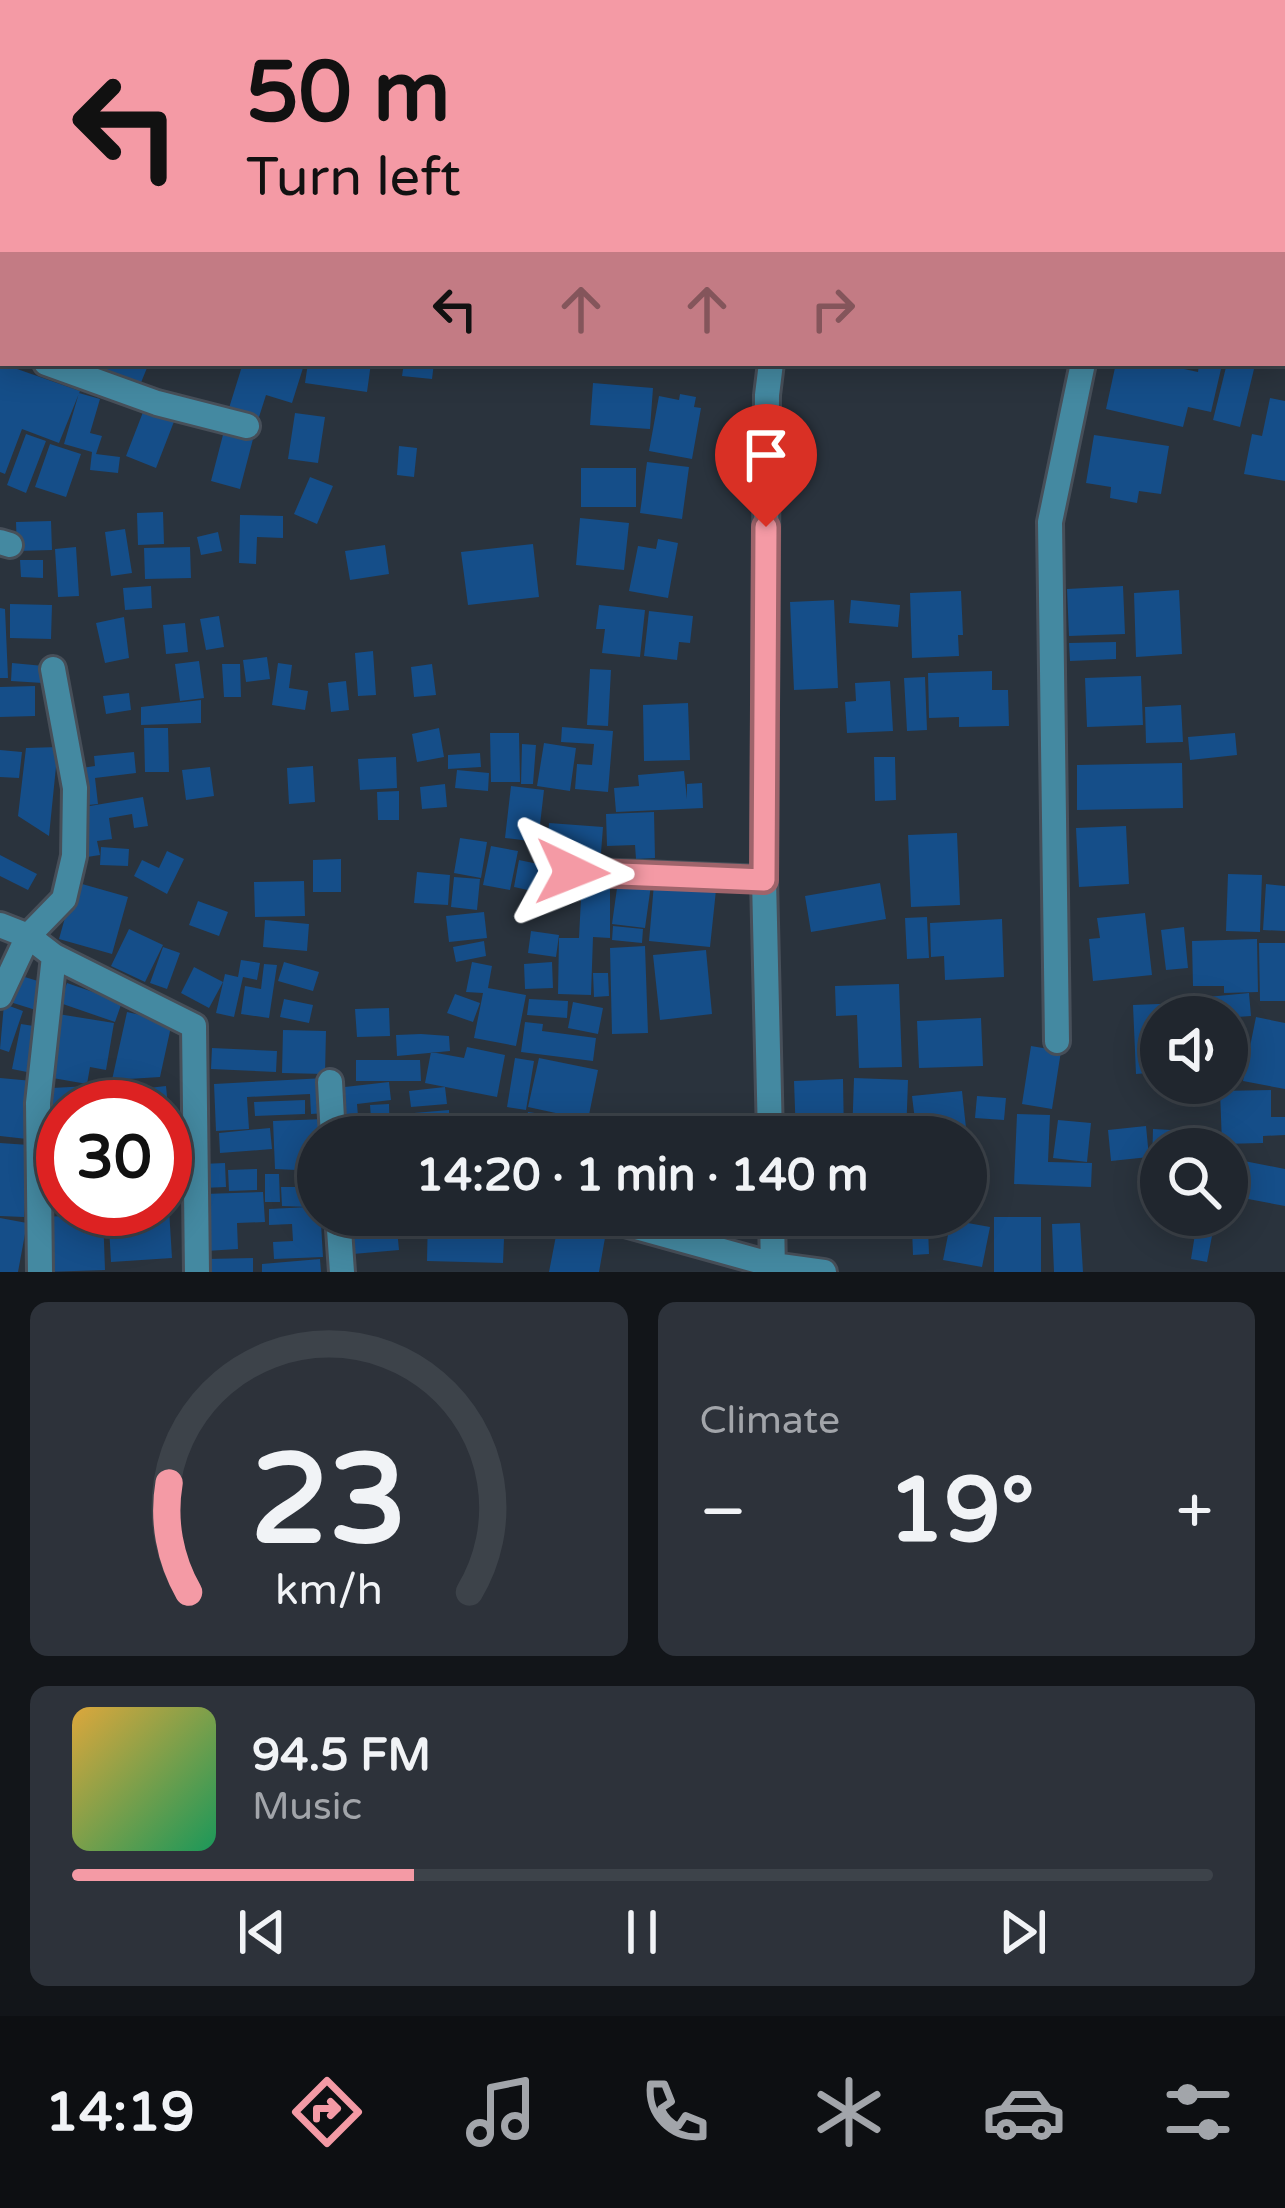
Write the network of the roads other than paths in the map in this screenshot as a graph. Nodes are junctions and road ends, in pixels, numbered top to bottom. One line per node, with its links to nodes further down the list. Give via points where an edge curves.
1 (54, 366): 4 (street)
2 (771, 366): 7 (street)
3 (1082, 366): 12 (street, via 1050,521)
4 (247, 426)
5 (52, 668): 9 (street, via 75,788 74,856 64,899)
6 (572, 872): 7 (street)
7 (764, 880): 15 (street)
8 (0, 925): 9 (street)
9 (28, 936): 10 (street); 11 (street)
10 (54, 956): 20 (street, via 38,1103); 21 (street, via 194,1026)
11 (0, 996)
12 (1057, 1041)
13 (330, 1082): 14 (street)
14 (332, 1116)
15 (770, 1116)
16 (339, 1236): 22 (street)
17 (664, 1236): 19 (street)
18 (772, 1236): 19 (street)
19 (773, 1269): 23 (street)
20 (40, 1272)
21 (197, 1272)
22 (342, 1272)
23 (824, 1272)

